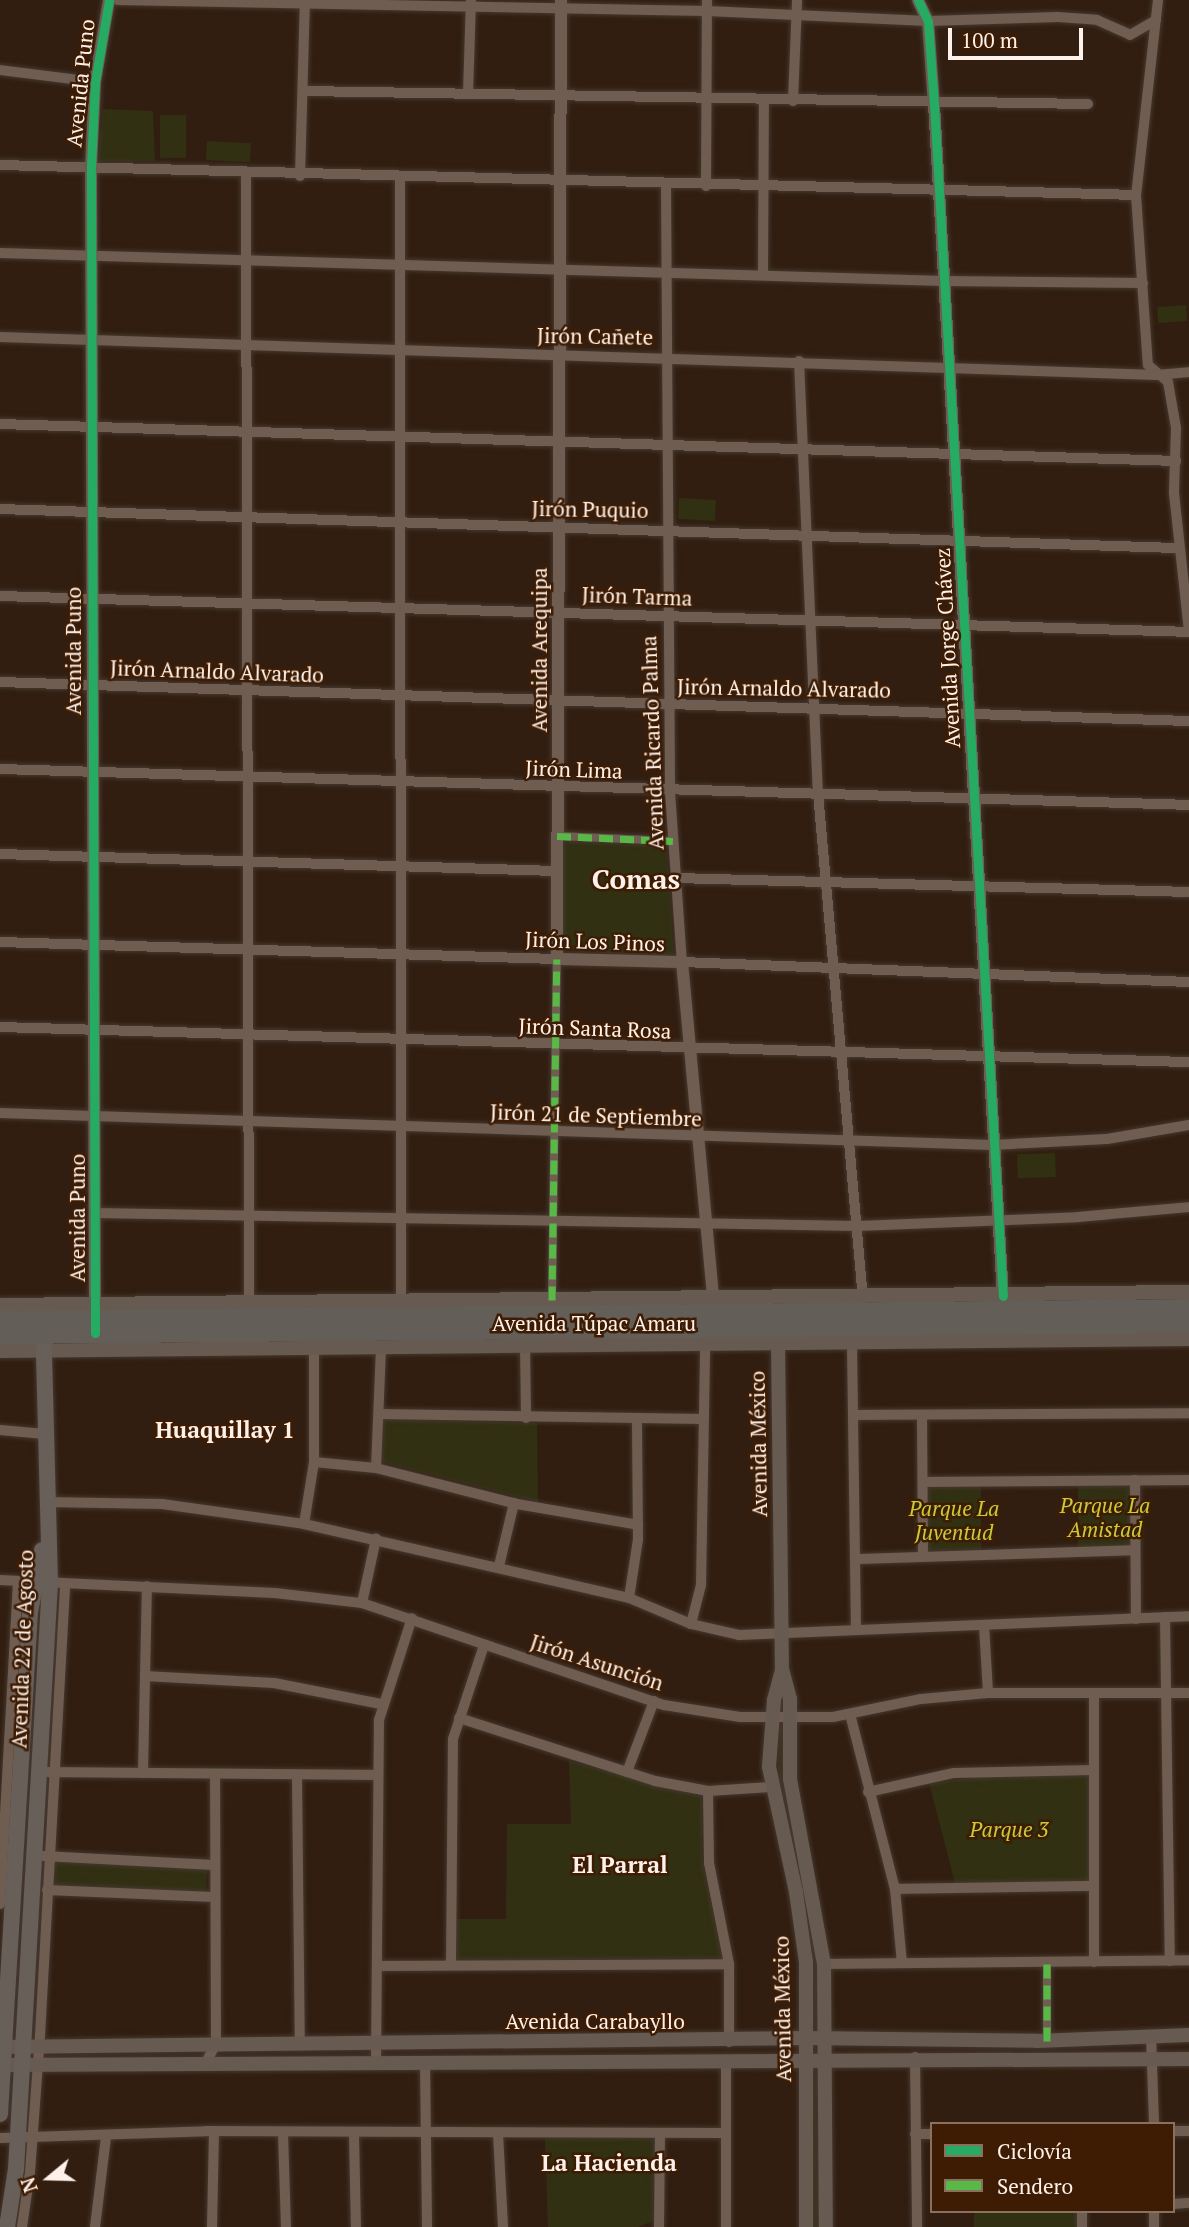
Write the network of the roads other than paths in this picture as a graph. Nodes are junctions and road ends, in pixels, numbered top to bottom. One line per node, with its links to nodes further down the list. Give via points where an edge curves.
1 (109, 0): 16 (street, Avenida Puno)
2 (118, 0): 6 (street)
3 (797, 0): 12 (street)
4 (918, 0): 14 (street, Avenida Jorge Chávez)
5 (1158, 0): 13 (street)
6 (220, 2): 7 (street)
7 (305, 3): 8 (street); 17 (street)
8 (393, 3): 9 (street)
9 (470, 4): 11 (street); 18 (street)
10 (707, 5): 11 (street); 12 (street); 20 (street)
11 (561, 6): 19 (street, Avenida Arequipa)
12 (796, 15): 14 (street); 22 (street)
13 (1156, 20): 14 (street, via 1130,34 1097,20 1058,17); 35 (street)
14 (928, 21): 23 (street, Avenida Jorge Chávez)
15 (0, 70): 16 (street)
16 (96, 82): 26 (street, Avenida Puno)
17 (303, 91): 18 (street); 28 (street)
18 (468, 94): 19 (street)
19 (561, 96): 20 (street); 30 (street, Avenida Arequipa)
20 (705, 99): 21 (street); 32 (street)
21 (764, 101): 22 (street); 33 (street)
22 (793, 101): 23 (street)
23 (934, 104): 24 (street); 34 (street, Avenida Jorge Chávez)
24 (1088, 104)
25 (0, 165): 26 (street)
26 (91, 167): 27 (street); 37 (street, Avenida Puno)
27 (246, 173): 28 (street); 38 (street)
28 (300, 176): 29 (street)
29 (400, 179): 30 (street); 39 (street)
30 (560, 182): 31 (street); 40 (street, Avenida Arequipa)
31 (666, 184): 32 (street); 41 (street, Avenida Ricardo Palma)
32 (706, 186): 33 (street)
33 (764, 188): 34 (street); 42 (street)
34 (940, 193): 35 (street); 43 (street, Avenida Jorge Chávez)
35 (1136, 195): 44 (street)
36 (0, 253): 37 (street)
37 (90, 253): 38 (street); 46 (street, Avenida Puno)
38 (246, 260): 39 (street); 47 (street)
39 (401, 266): 40 (street); 48 (street)
40 (560, 268): 41 (street); 49 (street, Avenida Arequipa)
41 (667, 270): 42 (street); 50 (street, Avenida Ricardo Palma)
42 (763, 274): 43 (street)
43 (944, 281): 44 (street); 52 (street, Avenida Jorge Chávez)
44 (1143, 283): 54 (street, via 1148,365)
45 (0, 337): 46 (street, Jirón Cañete)
46 (90, 340): 47 (street, Jirón Cañete); 56 (street, Avenida Puno)
47 (246, 346): 48 (street, Jirón Cañete); 57 (street)
48 (401, 352): 49 (street, Jirón Cañete); 58 (street)
49 (559, 355): 50 (street, Jirón Cañete); 59 (street, Avenida Arequipa)
50 (667, 356): 51 (street, Jirón Cañete); 60 (street, Avenida Ricardo Palma)
51 (799, 361): 52 (street, Jirón Cañete); 61 (street)
52 (948, 368): 54 (street, Jirón Cañete); 62 (street, Avenida Jorge Chávez)
53 (1189, 372): 54 (street, Jirón Cañete)
54 (1156, 375): 63 (street, via 1168,382)
55 (0, 424): 56 (street)
56 (90, 429): 57 (street); 65 (street, Avenida Puno)
57 (246, 435): 58 (street); 66 (street)
58 (401, 436): 59 (street); 67 (street)
59 (559, 441): 60 (street); 68 (street, Avenida Arequipa)
60 (668, 445): 61 (street); 69 (street, Avenida Ricardo Palma)
61 (802, 449): 62 (street); 70 (street)
62 (954, 453): 63 (street); 71 (street, Avenida Jorge Chávez)
63 (1176, 461): 72 (street)
64 (0, 509): 65 (street, Jirón Puquio)
65 (90, 514): 66 (street, Jirón Puquio); 74 (street, Avenida Puno)
66 (247, 519): 67 (street, Jirón Puquio); 75 (street)
67 (401, 523): 68 (street, Jirón Puquio); 76 (street)
68 (559, 527): 69 (street, Jirón Puquio); 77 (street, Avenida Arequipa)
69 (667, 530): 70 (street, Jirón Puquio); 79 (street, Avenida Ricardo Palma)
70 (807, 535): 71 (street, Jirón Puquio); 80 (street)
71 (959, 541): 72 (street, Jirón Puquio); 81 (street, Avenida Jorge Chávez)
72 (1178, 548): 78 (street)
73 (0, 596): 74 (street, Jirón Tarma)
74 (90, 599): 75 (street, Jirón Tarma); 84 (street, Avenida Puno)
75 (247, 605): 76 (street, Jirón Tarma); 85 (street)
76 (401, 609): 77 (street, Jirón Tarma); 86 (street)
77 (558, 612): 79 (street, Jirón Tarma); 87 (street, Avenida Arequipa)
78 (1188, 614): 82 (street)
79 (667, 617): 80 (street, Jirón Tarma); 88 (street, Avenida Ricardo Palma)
80 (811, 621): 81 (street, Jirón Tarma); 89 (street)
81 (963, 626): 82 (street, Jirón Tarma); 90 (street, Avenida Jorge Chávez)
82 (1189, 631)
83 (0, 682): 84 (street, Jirón Arnaldo Alvarado)
84 (91, 686): 85 (street, Jirón Arnaldo Alvarado); 93 (street, Avenida Puno)
85 (247, 691): 86 (street, Jirón Arnaldo Alvarado); 94 (street)
86 (401, 696): 87 (street, Jirón Arnaldo Alvarado); 95 (street)
87 (558, 701): 88 (street, Jirón Arnaldo Alvarado); 96 (street, Avenida Arequipa)
88 (668, 705): 89 (street, Jirón Arnaldo Alvarado); 97 (street, Avenida Ricardo Palma)
89 (814, 707): 90 (street, Jirón Arnaldo Alvarado); 98 (street)
90 (967, 712): 91 (street, Jirón Arnaldo Alvarado); 99 (street, Avenida Jorge Chávez)
91 (1189, 722)
92 (0, 768): 93 (street, Jirón Lima)
93 (91, 771): 94 (street, Jirón Lima); 104 (street, Avenida Puno)
94 (247, 777): 95 (street, Jirón Lima); 105 (street)
95 (401, 784): 96 (street, Jirón Lima); 106 (street)
96 (557, 787): 97 (street, Jirón Lima); 101 (street, Avenida Arequipa)
97 (670, 792): 98 (street, Jirón Lima); 102 (street, Avenida Ricardo Palma)
98 (818, 793): 99 (street, Jirón Lima); 109 (street)
99 (972, 799): 100 (street, Jirón Lima); 110 (street, Avenida Jorge Chávez)
100 (1189, 805)
101 (557, 836): 102 (street); 107 (street, Avenida Arequipa)
102 (673, 841): 108 (street, Avenida Ricardo Palma)
103 (0, 855): 104 (street)
104 (92, 858): 105 (street); 113 (street, Avenida Puno)
105 (248, 864): 106 (street); 114 (street)
106 (401, 869): 107 (street); 115 (street)
107 (557, 871): 116 (street, Avenida Arequipa)
108 (676, 878): 109 (street); 117 (street, Avenida Ricardo Palma)
109 (826, 882): 110 (street); 118 (street)
110 (978, 888): 111 (street); 119 (street, Avenida Jorge Chávez)
111 (1189, 892)
112 (0, 942): 113 (street, Jirón Los Pinos)
113 (92, 946): 114 (street, Jirón Los Pinos); 122 (street, Avenida Puno)
114 (248, 950): 115 (street, Jirón Los Pinos); 123 (street)
115 (401, 955): 116 (street, Jirón Los Pinos); 124 (street)
116 (556, 959): 117 (street, Jirón Los Pinos); 125 (street, Avenida Arequipa)
117 (682, 962): 118 (street, Jirón Los Pinos); 126 (street, Avenida Ricardo Palma)
118 (834, 969): 119 (street, Jirón Los Pinos); 127 (street)
119 (982, 974): 120 (street, Jirón Los Pinos); 128 (street, Avenida Jorge Chávez)
120 (1189, 982)
121 (0, 1027): 122 (street, Jirón Santa Rosa)
122 (92, 1029): 123 (street, Jirón Santa Rosa); 131 (street, Avenida Puno)
123 (248, 1034): 124 (street, Jirón Santa Rosa); 132 (street)
124 (401, 1042): 125 (street, Jirón Santa Rosa); 134 (street)
125 (557, 1045): 126 (street, Jirón Santa Rosa); 135 (street, Avenida Arequipa)
126 (689, 1050): 127 (street, Jirón Santa Rosa); 136 (street, Avenida Ricardo Palma)
127 (842, 1054): 128 (street, Jirón Santa Rosa); 137 (street)
128 (987, 1059): 129 (street, Jirón Santa Rosa); 138 (street, Avenida Jorge Chávez)
129 (1189, 1062)
130 (0, 1113): 131 (street, Jirón 21 de Septiembre)
131 (93, 1116): 132 (street, Jirón 21 de Septiembre); 140 (street, Avenida Puno)
132 (248, 1121): 134 (street, Jirón 21 de Septiembre); 141 (street)
133 (1189, 1125): 138 (street, Jirón 21 de Septiembre, via 1107,1139)
134 (401, 1127): 135 (street, Jirón 21 de Septiembre); 142 (street)
135 (556, 1134): 136 (street, Jirón 21 de Septiembre); 144 (street, Avenida Arequipa)
136 (697, 1139): 137 (street, Jirón 21 de Septiembre); 145 (street, Avenida Ricardo Palma)
137 (851, 1142): 138 (street, Jirón 21 de Septiembre); 146 (street)
138 (992, 1145): 143 (street, Avenida Jorge Chávez)
139 (1189, 1207): 143 (street)
140 (94, 1213): 141 (street); 156 (street, Avenida Puno)
141 (248, 1213): 142 (street); 153 (street)
142 (401, 1215): 144 (street); 152 (street)
143 (997, 1220): 146 (street); 148 (street, Avenida Jorge Chávez)
144 (554, 1222): 145 (street); 151 (street, Avenida Arequipa)
145 (706, 1224): 146 (street); 149 (street, Avenida Ricardo Palma)
146 (858, 1226): 150 (street)
147 (1189, 1292): 148 (main road, Avenida Túpac Amaru)
148 (1003, 1296): 150 (main road, Avenida Túpac Amaru)
149 (713, 1299): 150 (main road, Avenida Túpac Amaru); 151 (main road, Avenida Túpac Amaru)
150 (863, 1299)
151 (552, 1300): 152 (main road, Avenida Túpac Amaru)
152 (401, 1301): 153 (main road, Avenida Túpac Amaru)
153 (249, 1302): 156 (main road, Avenida Túpac Amaru)
154 (0, 1305): 156 (main road, Avenida Túpac Amaru)
155 (1189, 1308): 156 (highway, Avenida Túpac Amaru)
156 (95, 1318): 157 (highway, Avenida Túpac Amaru); 159 (highway, Avenida Túpac Amaru); 160 (highway, Avenida Túpac Amaru)
157 (0, 1320)
158 (1189, 1324): 160 (highway, Avenida Túpac Amaru)
159 (0, 1335)
160 (355, 1335): 166 (highway)
161 (1189, 1339): 163 (main road, Avenida Túpac Amaru)
162 (525, 1344): 164 (main road, Avenida Túpac Amaru); 166 (main road, Avenida Túpac Amaru); 175 (street)
163 (852, 1344): 165 (main road, Avenida Túpac Amaru); 173 (street)
164 (705, 1345): 165 (main road, Avenida Túpac Amaru); 176 (street)
165 (778, 1345): 206 (main road, Avenida México)
166 (478, 1346): 169 (main road, Avenida Túpac Amaru)
167 (44, 1349): 168 (main road, Avenida Túpac Amaru); 170 (main road, Avenida Túpac Amaru); 179 (main road, Avenida 22 de Agosto)
168 (314, 1349): 169 (main road, Avenida Túpac Amaru); 180 (street)
169 (381, 1349): 172 (street)
170 (0, 1350)
171 (1189, 1413): 174 (street)
172 (379, 1414): 175 (street); 181 (street)
173 (855, 1415): 174 (street); 192 (street)
174 (922, 1415): 184 (street)
175 (526, 1418): 177 (street)
176 (703, 1419): 177 (street); 203 (street, via 701,1585)
177 (638, 1420): 188 (street)
178 (0, 1430): 179 (street)
179 (45, 1434): 185 (main road, Avenida 22 de Agosto)
180 (314, 1462): 181 (street); 187 (street)
181 (376, 1468): 186 (street)
182 (1135, 1480): 183 (street); 184 (street); 190 (street)
183 (1189, 1480)
184 (923, 1482): 191 (street)
185 (45, 1502): 187 (street, via 162,1504); 195 (main road, Avenida 22 de Agosto)
186 (514, 1503): 188 (street); 193 (street)
187 (304, 1524): 189 (street)
188 (638, 1525): 197 (street)
189 (376, 1539): 193 (street); 198 (street)
190 (1135, 1550): 191 (street); 202 (street)
191 (923, 1557): 192 (street)
192 (856, 1559): 205 (street)
193 (499, 1566): 197 (street)
194 (0, 1580): 195 (street, Jirón Asunción)
195 (42, 1583): 196 (street, Jirón Asunción); 209 (main road, Avenida 22 de Agosto); 224 (main road, Avenida 22 de Agosto)
196 (147, 1586): 198 (street, Jirón Asunción, via 275,1592); 211 (street)
197 (629, 1598): 203 (street)
198 (362, 1603): 200 (street, Jirón Asunción)
199 (1189, 1616): 201 (street)
200 (412, 1618): 207 (street, Jirón Asunción); 217 (street)
201 (1165, 1618): 202 (street); 214 (street)
202 (1136, 1619): 204 (street)
203 (691, 1624): 206 (street, via 739,1636)
204 (984, 1625): 205 (street); 212 (street)
205 (856, 1630): 206 (street)
206 (781, 1634): 210 (main road, Avenida México)
207 (484, 1645): 216 (street, Jirón Asunción); 220 (street)
208 (0, 1655): 209 (street)
209 (20, 1656): 223 (main road, Avenida 22 de Agosto); 240 (street, Avenida 22 de Agosto)
210 (782, 1669): 219 (main road, Avenida México); 221 (main road, Avenida México)
211 (145, 1676): 217 (street, via 274,1683); 226 (street)
212 (988, 1693): 215 (street, Jirón Asunción); 218 (street, Jirón Asunción, via 921,1699)
213 (1189, 1693): 214 (street, Jirón Asunción)
214 (1168, 1694): 215 (street, Jirón Asunción); 242 (street)
215 (1094, 1695): 222 (street)
216 (654, 1701): 219 (street, Jirón Asunción, via 718,1715); 225 (street)
217 (382, 1704): 229 (street)
218 (850, 1714): 221 (street, Jirón Asunción); 232 (street)
219 (772, 1717): 221 (street, Jirón Asunción); 230 (main road, Avenida México)
220 (459, 1718): 225 (street); 248 (street, via 451,1761)
221 (790, 1719): 247 (main road, Avenida México, via 790,1779)
222 (1094, 1770): 232 (street, via 954,1773); 236 (street)
223 (20, 1772): 224 (street); 233 (main road, Avenida 22 de Agosto)
224 (46, 1772): 226 (street); 234 (main road, Avenida 22 de Agosto)
225 (627, 1772): 231 (street)
226 (143, 1773): 227 (street)
227 (215, 1774): 228 (street); 235 (street)
228 (297, 1774): 229 (street); 256 (street)
229 (378, 1775): 249 (street)
230 (771, 1787): 231 (street); 252 (main road, Avenida México, via 802,1927)
231 (708, 1791): 246 (street, via 709,1863)
232 (868, 1792): 237 (street)
233 (16, 1853): 234 (street); 259 (main road, Avenida 22 de Agosto)
234 (42, 1856): 235 (street); 238 (street, Avenida 22 de Agosto); 260 (main road, Avenida 22 de Agosto)
235 (214, 1865): 239 (street)
236 (1094, 1886): 237 (street); 244 (street)
237 (895, 1889): 245 (street)
238 (47, 1890): 239 (street); 260 (street, Avenida 22 de Agosto)
239 (214, 1898): 258 (street)
240 (0, 1904)
241 (1189, 1960): 242 (street)
242 (1170, 1961): 244 (street)
243 (1047, 1962): 244 (street); 245 (street); 254 (street)
244 (1094, 1962)
245 (902, 1963): 247 (street)
246 (729, 1964): 248 (street); 255 (street)
247 (824, 1964): 253 (main road, Avenida México)
248 (451, 1965): 249 (street)
249 (377, 1966): 257 (street)
250 (1189, 2035): 251 (main road, Avenida Carabayllo)
251 (1152, 2036): 254 (main road, Avenida Carabayllo); 263 (street)
252 (807, 2038): 253 (main road, Avenida Carabayllo); 255 (main road, Avenida Carabayllo); 265 (main road, Avenida México)
253 (825, 2039): 254 (main road, Avenida Carabayllo); 262 (main road, Avenida México)
254 (1047, 2041)
255 (729, 2042): 257 (main road, Avenida Carabayllo)
256 (300, 2043): 257 (main road, Avenida Carabayllo); 258 (main road, Avenida Carabayllo)
257 (376, 2043): 266 (street)
258 (216, 2044): 260 (main road, Avenida Carabayllo); 269 (street)
259 (2, 2047): 260 (main road, Avenida Carabayllo); 270 (main road, Avenida 22 de Agosto)
260 (31, 2047): 271 (main road, Avenida 22 de Agosto)
261 (915, 2057): 262 (main road, Avenida Carabayllo); 263 (main road, Avenida Carabayllo); 280 (street)
262 (824, 2059): 265 (main road, Avenida Carabayllo); 297 (main road, Avenida México)
263 (1154, 2059): 264 (main road, Avenida Carabayllo); 273 (street)
264 (1189, 2059)
265 (805, 2060): 268 (main road, Avenida Carabayllo); 296 (main road, Avenida México)
266 (376, 2061): 267 (main road, Avenida Carabayllo); 269 (main road, Avenida Carabayllo)
267 (425, 2061): 268 (main road, Avenida Carabayllo); 278 (street)
268 (726, 2061): 277 (street)
269 (206, 2062): 271 (main road, Avenida Carabayllo)
270 (1, 2065): 271 (main road, Avenida Carabayllo); 272 (main road, Avenida 22 de Agosto)
271 (29, 2065): 284 (main road, Avenida 22 de Agosto)
272 (0, 2114)
273 (1154, 2122)
274 (214, 2132): 275 (street); 285 (street); 289 (street)
275 (284, 2133): 282 (street); 290 (street)
276 (660, 2133): 277 (street); 279 (street); 294 (street)
277 (724, 2133): 295 (street)
278 (426, 2134): 279 (street); 282 (street); 292 (street)
279 (498, 2134): 293 (street)
280 (915, 2134): 281 (street); 298 (street)
281 (930, 2134)
282 (354, 2135): 291 (street)
283 (0, 2138): 284 (street)
284 (25, 2138): 285 (street); 286 (main road, Avenida 22 de Agosto); 287 (street, Avenida 22 de Agosto)
285 (106, 2138): 288 (street)
286 (6, 2227)
287 (22, 2227)
288 (95, 2227)
289 (212, 2227)
290 (286, 2227)
291 (356, 2227)
292 (427, 2227)
293 (503, 2227)
294 (659, 2227)
295 (726, 2227)
296 (806, 2227)
297 (826, 2227)
298 (917, 2227)

